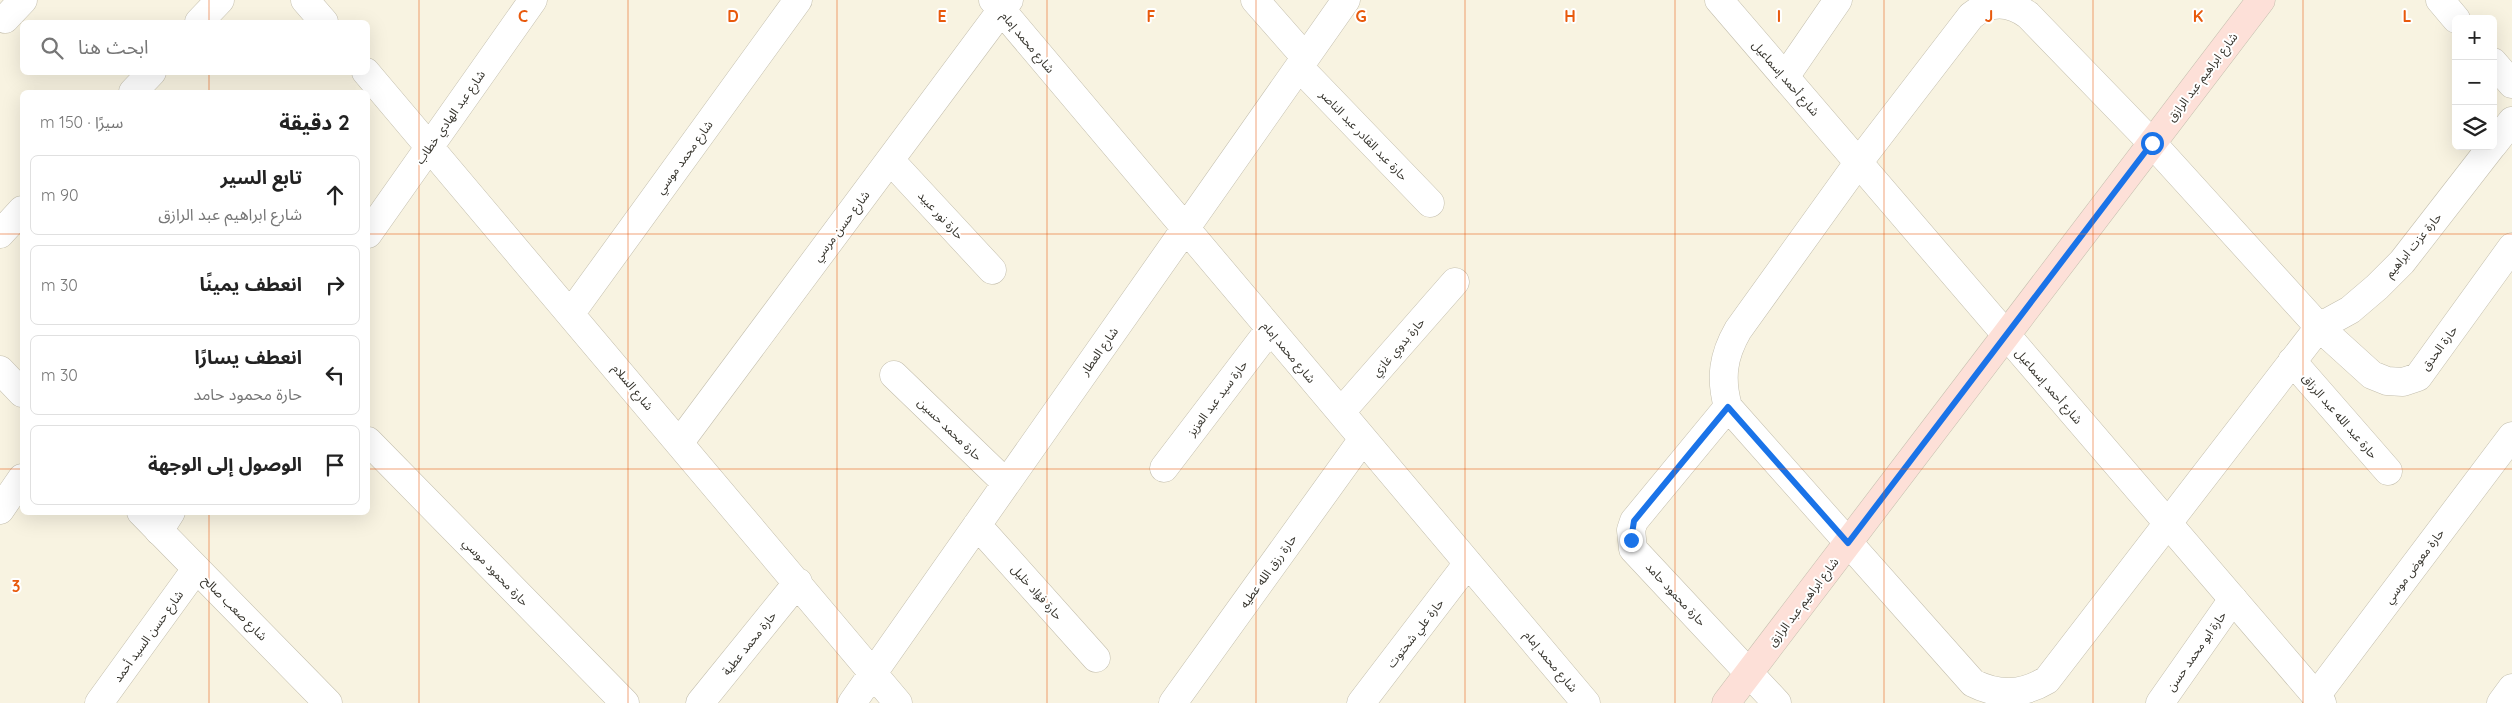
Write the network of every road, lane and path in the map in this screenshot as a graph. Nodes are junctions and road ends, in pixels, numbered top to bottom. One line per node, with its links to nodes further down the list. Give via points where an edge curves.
1 (220, 0): 13 (street)
2 (305, 0): 14 (street)
3 (533, 0): 25 (street, شارع عبد الهادي خطاب)
4 (798, 0): 37 (street, شارع محمد موسي)
5 (1255, 0): 15 (street, حارة عبد القادر عبد الناصر)
6 (1346, 0): 15 (street, شارع العطار)
7 (1719, 0): 19 (street, شارع أحمد إسماعيل)
8 (1838, 0): 19 (street)
9 (2261, 0): 24 (main road, شارع ابراهيم عبد الرازق)
10 (2440, 0): 12 (street)
11 (1001, 3): 27 (street, شارع حسن مرسي); 31 (street, شارع محمد إمام)
12 (2453, 15)
13 (201, 20)
14 (322, 20)
15 (1302, 62): 29 (street, حارة عبد القادر عبد الناصر); 31 (street, شارع العطار)
16 (2497, 67): 20 (street)
17 (149, 75): 21 (street)
18 (368, 75): 25 (street, شارع السلام)
19 (1785, 77): 28 (street, شارع أحمد إسماعيل)
20 (2512, 84)
21 (135, 90)
22 (2512, 121): 23 (street, حارة عزت ابراهيم)
23 (2497, 141)
24 (2152, 143): 28 (street, حارة الحدق, via 2028,15 2006,4 1993,4 1971,16); 38 (street, حارة الحدق); 40 (main road, شارع ابراهيم عبد الرازق)
25 (429, 148): 32 (street, شارع عبد الهادي خطاب); 37 (street, شارع السلام)
26 (2490, 150): 38 (street, حارة عزت ابراهيم, via 2402,262 2350,310)
27 (890, 160): 35 (street, حارة نور عبيد); 49 (street, شارع حسن مرسي)
28 (1858, 163): 40 (street, شارع أحمد إسماعيل); 45 (street, حارة الحدق, via 1730,344 1722,376)
29 (1430, 203)
30 (20, 212): 33 (street)
31 (1184, 229): 39 (street, شارع محمد إمام); 54 (street, شارع العطار)
32 (370, 231)
33 (0, 234)
34 (2512, 247): 38 (street, حارة الحدق, via 2418,377 2403,382 2387,381 2372,375)
35 (992, 270)
36 (1455, 282): 46 (street, حارة بدوي غازي)
37 (571, 314): 49 (street, شارع السلام)
38 (2319, 327): 41 (street)
39 (1270, 328): 46 (street, شارع محمد إمام); 51 (street, حارة سيد عبد العزيز)
40 (2006, 335): 57 (street, شارع أحمد إسماعيل); 59 (main road, شارع ابراهيم عبد الرازق)
41 (2292, 361): 52 (street, حارة عبد الله عبد الرزاق); 57 (street)
42 (0, 370): 44 (street)
43 (894, 374): 54 (street, حارة محمد حسين)
44 (20, 391)
45 (1728, 407): 59 (street); 66 (street, حارة محمود حامد, via 1634,521 1631,540 1633,549)
46 (1341, 412): 48 (street, شارع محمد إمام)
47 (2512, 436): 68 (street, حارة معوض موسي)
48 (1363, 439): 60 (street, شارع محمد إمام); 75 (street, حارة رزق الله عطيه)
49 (680, 442): 62 (street, شارع السلام)
50 (370, 443): 71 (street, حارة محمود موسي)
51 (1164, 468)
52 (2388, 471)
53 (20, 481): 55 (street)
54 (1006, 483): 58 (street, شارع العطار)
55 (0, 510)
56 (157, 518): 61 (street, شارع صعب صالح)
57 (2167, 523): 59 (street, via 2046,680 2018,692 1987,690 1973,683); 63 (street, شارع أحمد إسماعيل)
58 (977, 525): 64 (street, حارة فؤاد خليل); 65 (street, شارع العطار)
59 (1848, 543): 66 (main road, شارع ابراهيم عبد الرازق)
60 (1468, 563): 76 (street, حارة علي شحتوت); 77 (street, شارع محمد إمام)
61 (196, 569): 69 (street, شارع حسن السيد أحمد); 70 (street, شارع صعب صالح)
62 (798, 582): 65 (street, شارع السلام); 72 (street, حارة محمد عطية)
63 (2233, 599): 68 (street, شارع أحمد إسماعيل); 80 (street, حارة ابو محمد حسن)
64 (1096, 658)
65 (873, 673): 73 (street, شارع العطار); 74 (street, شارع السلام)
66 (1749, 673): 78 (main road, شارع ابراهيم عبد الرازق); 79 (street, حارة محمود حامد)
67 (2512, 688): 81 (street)
68 (2319, 699)
69 (99, 703)
70 (328, 703)
71 (625, 703)
72 (700, 703)
73 (852, 703)
74 (898, 703)
75 (1173, 703)
76 (1361, 703)
77 (1586, 703)
78 (1726, 703)
79 (1777, 703)
80 (2160, 703)
81 (2501, 703)

